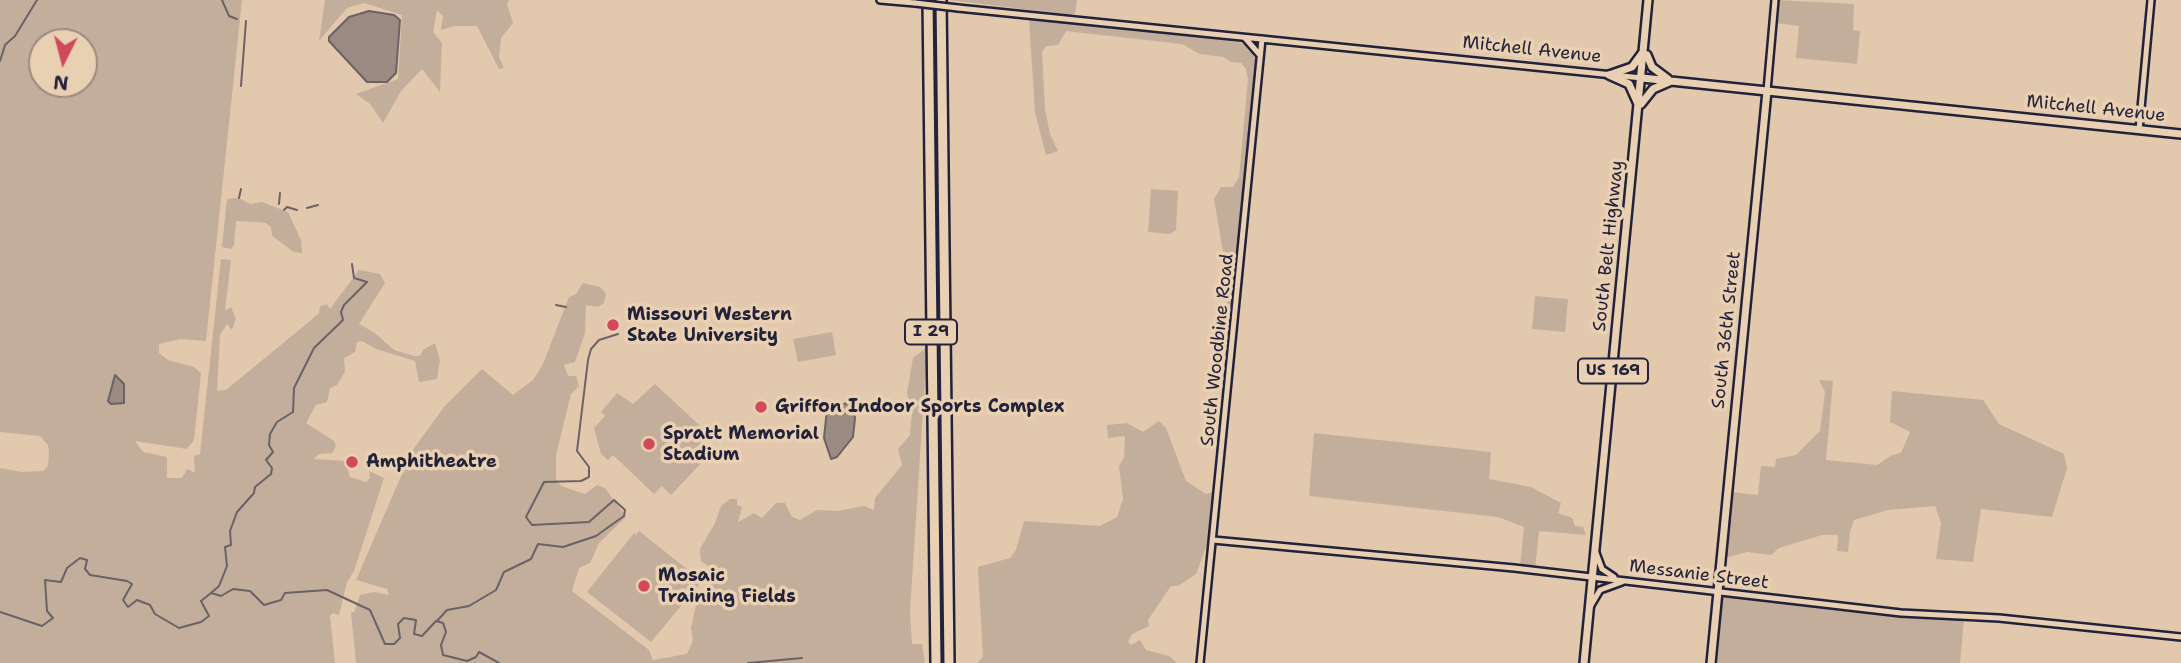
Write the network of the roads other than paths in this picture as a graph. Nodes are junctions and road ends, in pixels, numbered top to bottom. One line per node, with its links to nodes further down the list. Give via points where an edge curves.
1 (880, 0): 7 (street, Mitchell Avenue, bridge)
2 (928, 0): 25 (highway, I 29)
3 (941, 0): 26 (highway, I 29)
4 (1647, 0): 9 (main road, South Belt Highway / US 169)
5 (1775, 0): 14 (street, South 36th Street)
6 (2151, 0): 16 (street)
7 (1242, 37): 8 (street, Mitchell Avenue); 10 (street)
8 (1262, 39): 10 (street, South Woodbine Road); 11 (street, Mitchell Avenue)
9 (1645, 48): 11 (main road, via 1632,67); 12 (main road, South Belt Highway / US 169); 13 (main road, via 1651,67)
10 (1260, 55): 18 (street, South Woodbine Road)
11 (1609, 75): 12 (street, Mitchell Avenue); 15 (main road, via 1629,84)
12 (1642, 78): 13 (main road, Mitchell Avenue); 15 (main road, South Belt Highway / US 169)
13 (1673, 81): 14 (main road, Mitchell Avenue); 15 (main road, via 1653,89)
14 (1767, 91): 16 (main road, Mitchell Avenue); 22 (main road, South 36th Street)
15 (1639, 108): 19 (main road, South Belt Highway / US 169)
16 (2139, 130): 17 (main road, Mitchell Avenue)
17 (2181, 134)
18 (1213, 540): 20 (street, Messanie Street); 27 (street, South Woodbine Road)
19 (1595, 547): 20 (main road, South Belt Highway / US 169); 21 (street, via 1602,569)
20 (1592, 577): 21 (street, Messanie Street); 23 (main road, South Belt Highway / US 169)
21 (1627, 581): 22 (street, Messanie Street); 23 (street, via 1600,590)
22 (1716, 592): 24 (street, Messanie Street); 29 (main road, South 36th Street)
23 (1589, 610): 28 (main road, South Belt Highway / US 169)
24 (2181, 637)
25 (936, 663)
26 (949, 663)
27 (1200, 663)
28 (1584, 663)
29 (1711, 663)

